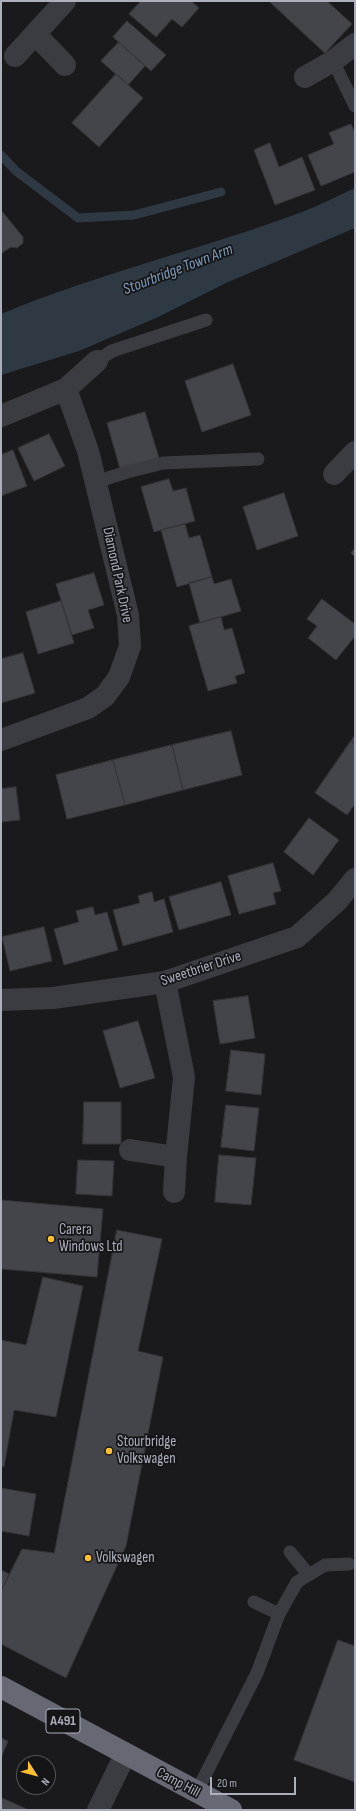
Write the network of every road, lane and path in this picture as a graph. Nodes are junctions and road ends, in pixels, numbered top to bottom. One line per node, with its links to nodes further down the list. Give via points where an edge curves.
1 (66, 1): 2 (street)
2 (35, 34): 4 (street); 6 (street)
3 (355, 44): 5 (street)
4 (15, 56)
5 (333, 61): 7 (street); 8 (lane)
6 (66, 65)
7 (305, 77)
8 (355, 106)
9 (206, 320): 10 (lane, via 112,351)
10 (97, 361): 11 (street)
11 (66, 389): 12 (street); 16 (street, Diamond Park Drive)
12 (1, 416)
13 (355, 452): 15 (street)
14 (258, 460): 16 (lane, via 163,463)
15 (334, 474)
16 (96, 482): 17 (street, Diamond Park Drive, via 128,615 130,646 119,677 105,696 88,708)
17 (1, 740)
18 (355, 879): 19 (street, Sweetbrier Drive, via 337,901 297,937)
19 (165, 982): 20 (street, Sweetbrier Drive, via 53,998); 22 (street, via 184,1077)
20 (1, 1000)
21 (130, 1150): 22 (street)
22 (176, 1157): 23 (street)
23 (174, 1192)
24 (290, 1552): 26 (lane)
25 (349, 1564): 26 (lane, via 325,1565)
26 (309, 1575): 28 (lane, via 297,1582)
27 (254, 1602): 28 (lane)
28 (279, 1614): 31 (lane, via 257,1673)
29 (1, 1687): 30 (highway, A491)
30 (125, 1754): 31 (highway, Camp Hill / A491); 32 (street)
31 (196, 1793): 33 (highway, Camp Hill / A491)
32 (98, 1810)
33 (231, 1810)

